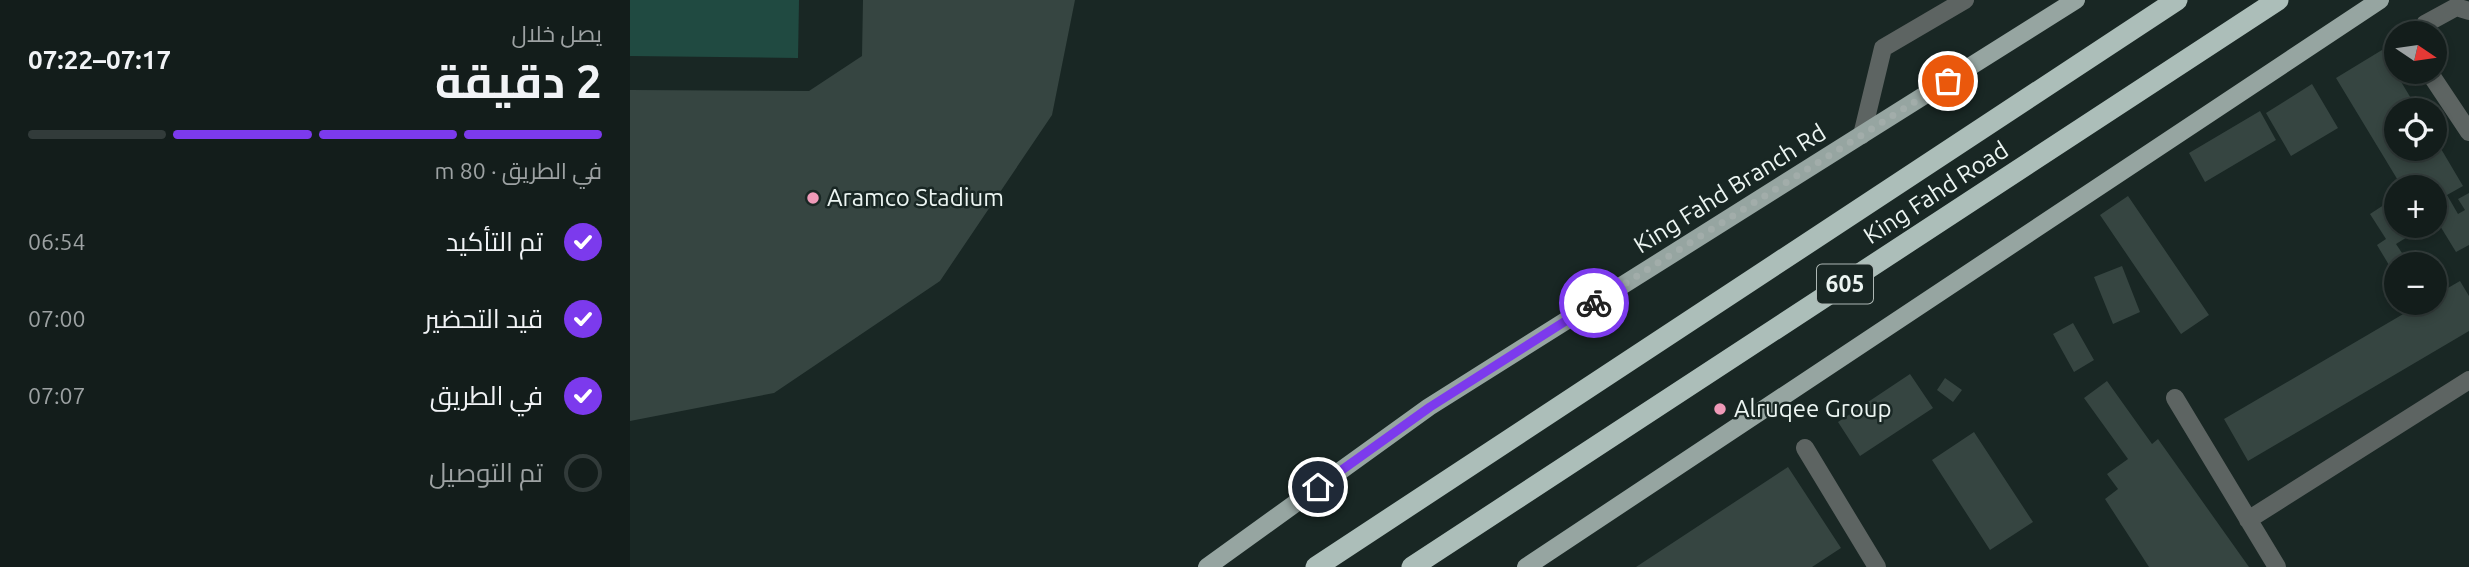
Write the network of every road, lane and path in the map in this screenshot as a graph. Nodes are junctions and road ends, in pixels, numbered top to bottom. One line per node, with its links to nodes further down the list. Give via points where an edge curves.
1 (2076, 0): 10 (main road, King Fahd Branch Rd)
2 (2177, 0): 16 (highway, King Fahd Road / 605)
3 (2278, 0): 17 (highway, King Fahd Road / 605)
4 (2380, 0): 18 (main road)
5 (1960, 1): 10 (street, via 1884,48)
6 (2469, 11): 7 (street, via 2456,7)
7 (2430, 21)
8 (2437, 84): 9 (street)
9 (2469, 132)
10 (1862, 135): 15 (main road, King Fahd Branch Rd, via 1430,407)
11 (2469, 380): 14 (street)
12 (2175, 398): 14 (street)
13 (1805, 449): 19 (street)
14 (2248, 520): 20 (street)
15 (1208, 567)
16 (1315, 567)
17 (1412, 567)
18 (1526, 567)
19 (1877, 567)
20 (2277, 567)

